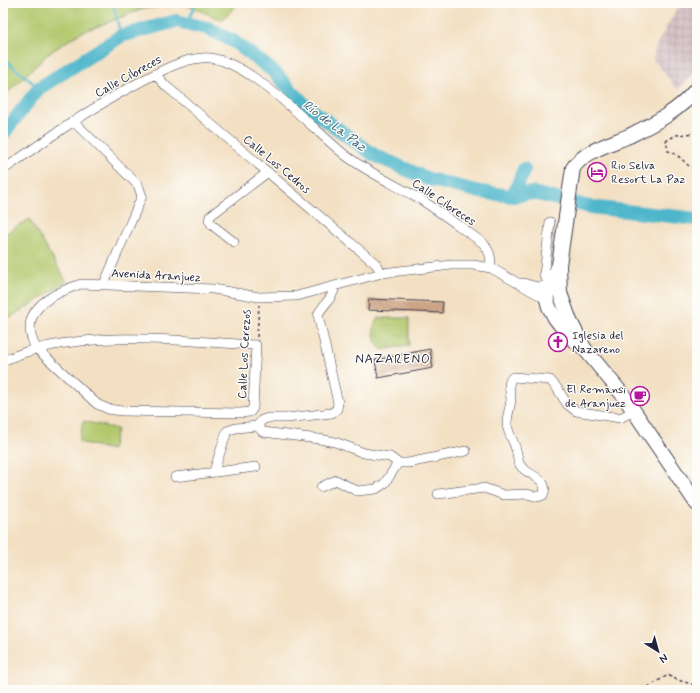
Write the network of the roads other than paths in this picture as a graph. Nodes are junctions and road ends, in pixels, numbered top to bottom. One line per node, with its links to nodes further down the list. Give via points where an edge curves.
1 (155, 74): 3 (street, Calle Cibreces, via 114,95); 5 (street, Calle Los Cedros); 8 (street, Calle Cibreces, via 168,66 203,58 220,59 235,65 282,100 346,156 424,202 483,242 489,250)
2 (697, 88): 13 (main road, via 690,97 655,122 578,161 573,168)
3 (73, 121): 4 (street, Calle Cibreces); 11 (street, via 138,185 142,196)
4 (3, 170)
5 (268, 172): 7 (street, via 210,216 212,225); 9 (street, Calle Los Cedros, via 376,264)
6 (550, 222): 13 (street, via 544,275)
7 (234, 242)
8 (491, 268): 9 (street, Avenida Aranjuez, via 452,265); 10 (street, Avenida Aranjuez)
9 (382, 273): 12 (street, Avenida Aranjuez)
10 (516, 282): 13 (street, via 538,287); 13 (street, Avenida Aranjuez, via 541,298)
11 (104, 284): 12 (street, Avenida Aranjuez, via 213,289 259,297 297,296); 14 (street, Avenida Aranjuez, via 81,284 62,290 42,302 35,311 29,328)
12 (335, 286): 18 (street, via 318,315 338,403 337,409 332,413 268,418)
13 (553, 294): 16 (main road, via 555,318 569,336 584,348)
14 (36, 348): 15 (street); 17 (street, Avenida Aranjuez, via 97,404 108,409); 17 (street, Calle Los Cerezos, via 88,340 159,340 256,345 253,408)
15 (3, 361)
16 (634, 411): 25 (street, via 620,418 576,411 567,404 550,380 513,377 508,384 511,401 507,425 516,448 518,462 544,485 543,495 504,495 484,488); 26 (main road)
17 (250, 412)
18 (257, 426): 20 (street, via 263,432 330,441 364,453 390,457); 22 (street, via 227,431)
19 (466, 451): 20 (street)
20 (398, 463): 24 (street, via 385,482 376,489 357,491 336,480)
21 (256, 466): 22 (street)
22 (214, 472): 23 (street)
23 (175, 476)
24 (321, 487)
25 (438, 494)
26 (697, 504)

